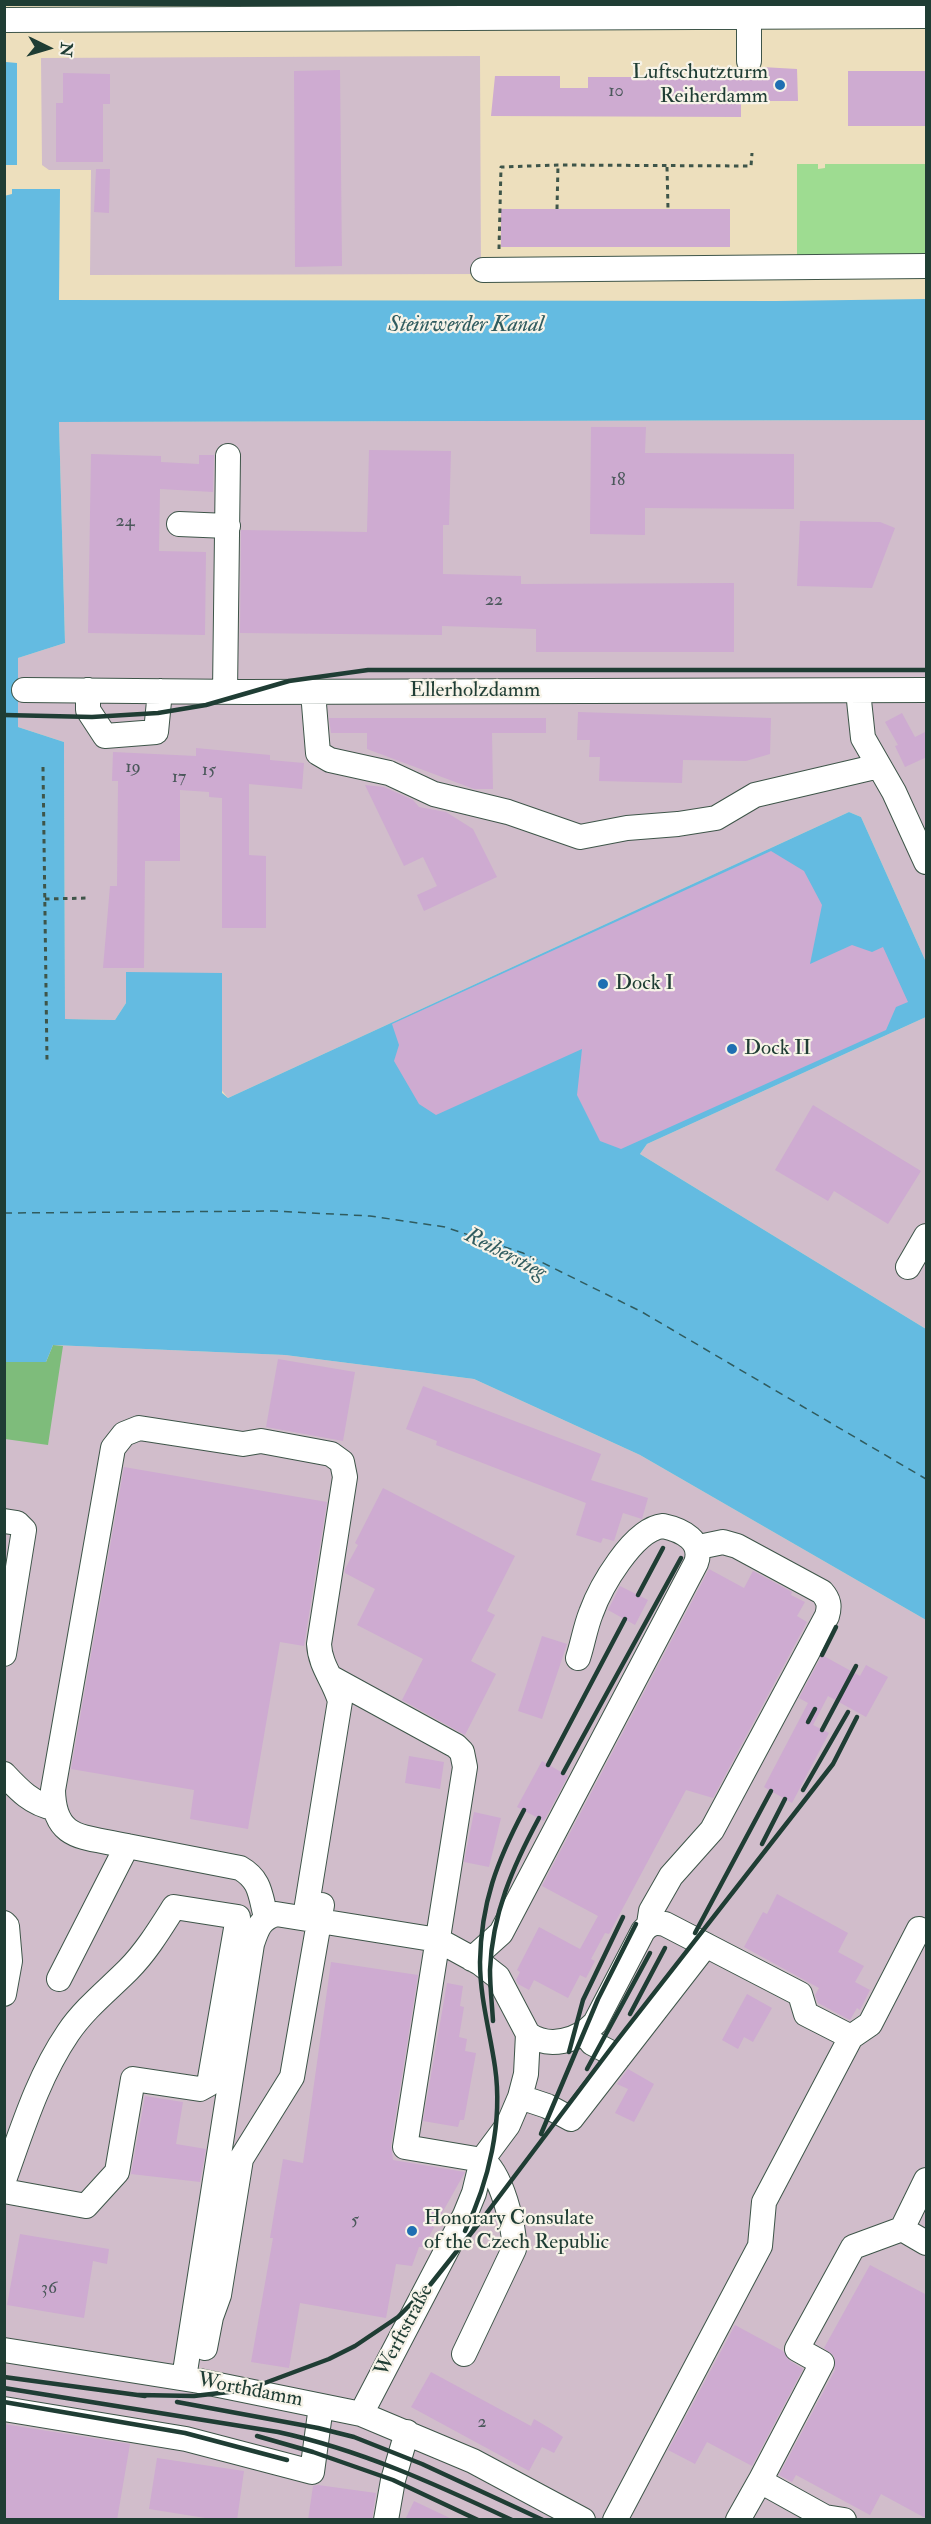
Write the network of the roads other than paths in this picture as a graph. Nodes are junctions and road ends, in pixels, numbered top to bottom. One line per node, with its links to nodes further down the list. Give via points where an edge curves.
1 (927, 16): 2 (street)
2 (749, 18): 3 (street); 4 (street)
3 (6, 20)
4 (749, 61)
5 (491, 261): 6 (street)
6 (927, 266)
7 (228, 456): 9 (street)
8 (179, 524): 9 (street)
9 (228, 526): 15 (street)
10 (24, 690): 11 (street, Ellerholzdamm)
11 (88, 690): 13 (street, Ellerholzdamm); 13 (street, via 88,710 105,736 156,732)
12 (927, 690): 14 (street, Ellerholzdamm)
13 (160, 691): 15 (street, Ellerholzdamm)
14 (858, 691): 16 (street, Ellerholzdamm); 17 (street, via 863,738)
15 (225, 692): 16 (street, Ellerholzdamm)
16 (313, 692): 17 (street, via 318,753 330,760 389,773 434,794 508,812 580,837 716,818 755,795)
17 (879, 766): 18 (street)
18 (927, 862)
19 (927, 1236): 20 (street)
20 (908, 1267)
21 (4, 1521): 23 (street, via 22,1525 24,1537)
22 (699, 1548): 24 (street, via 691,1538 663,1526 637,1541 600,1591); 34 (street, via 723,1542 737,1546 822,1592 829,1608 712,1830 670,1876 651,1911); 36 (street, via 696,1563)
23 (4, 1654)
24 (578, 1658)
25 (336, 1690): 26 (street); 27 (street); 29 (street, via 322,1663 319,1644 345,1478 342,1462 331,1454 261,1441 243,1444 150,1429 131,1430 118,1440 111,1457 53,1790); 32 (street)
26 (364, 1696): 27 (street, via 354,1702); 37 (street, via 456,1746 465,1759)
27 (346, 1748): 32 (street)
28 (4, 1774): 29 (street, via 23,1795)
29 (54, 1808): 30 (street, via 57,1819 69,1833)
30 (127, 1846): 31 (street, via 240,1868 258,1883); 41 (street)
31 (266, 1917): 32 (street, via 276,1914); 56 (street, via 258,1925 252,1944)
32 (312, 1919): 37 (street); 56 (street, via 292,2076 241,2159 219,2295)
33 (4, 1923): 42 (street, via 10,1961)
34 (649, 1924): 38 (street, via 665,1924); 43 (street, via 595,2023)
35 (919, 1929): 45 (street, via 870,2024)
36 (501, 1932): 39 (street); 40 (street)
37 (438, 1940): 39 (street); 48 (street, via 405,2147)
38 (706, 1945): 45 (street, via 800,1994 806,2014); 46 (street)
39 (472, 1959): 40 (street)
40 (498, 1977): 44 (street)
41 (59, 1979)
42 (4, 1995)
43 (584, 2032): 44 (street, via 572,2039 547,2043); 46 (street, via 592,2043)
44 (528, 2034): 47 (street, via 526,2074)
45 (851, 2037): 64 (street, via 764,2202 760,2246)
46 (619, 2057): 47 (street, via 571,2119)
47 (520, 2097): 48 (street, via 508,2125)
48 (482, 2160): 55 (street, via 489,2165 502,2193 515,2235 514,2249); 59 (street, Werftstraße, via 465,2215)
49 (4, 2180): 51 (street, via 38,2088 67,2034 80,2016 130,1968 174,1907 238,1917 209,2084 200,2089 134,2079 117,2172 86,2206)
50 (927, 2180): 52 (street)
51 (4, 2191)
52 (902, 2229): 53 (street); 61 (street, via 853,2247 797,2349 822,2363)
53 (927, 2243)
54 (4, 2350): 56 (street, Worthdamm)
55 (464, 2354)
56 (191, 2380): 57 (street, Worthdamm)
57 (321, 2406): 58 (street, via 312,2472 186,2439); 59 (street, Worthdamm)
58 (4, 2409)
59 (361, 2414): 60 (street, Worthdamm)
60 (407, 2432): 62 (street, Worthdamm, via 486,2467); 63 (street)
61 (760, 2481): 65 (street); 66 (street, via 825,2517)
62 (579, 2519)
63 (386, 2520)
64 (615, 2520)
65 (738, 2520)
66 (844, 2520)

